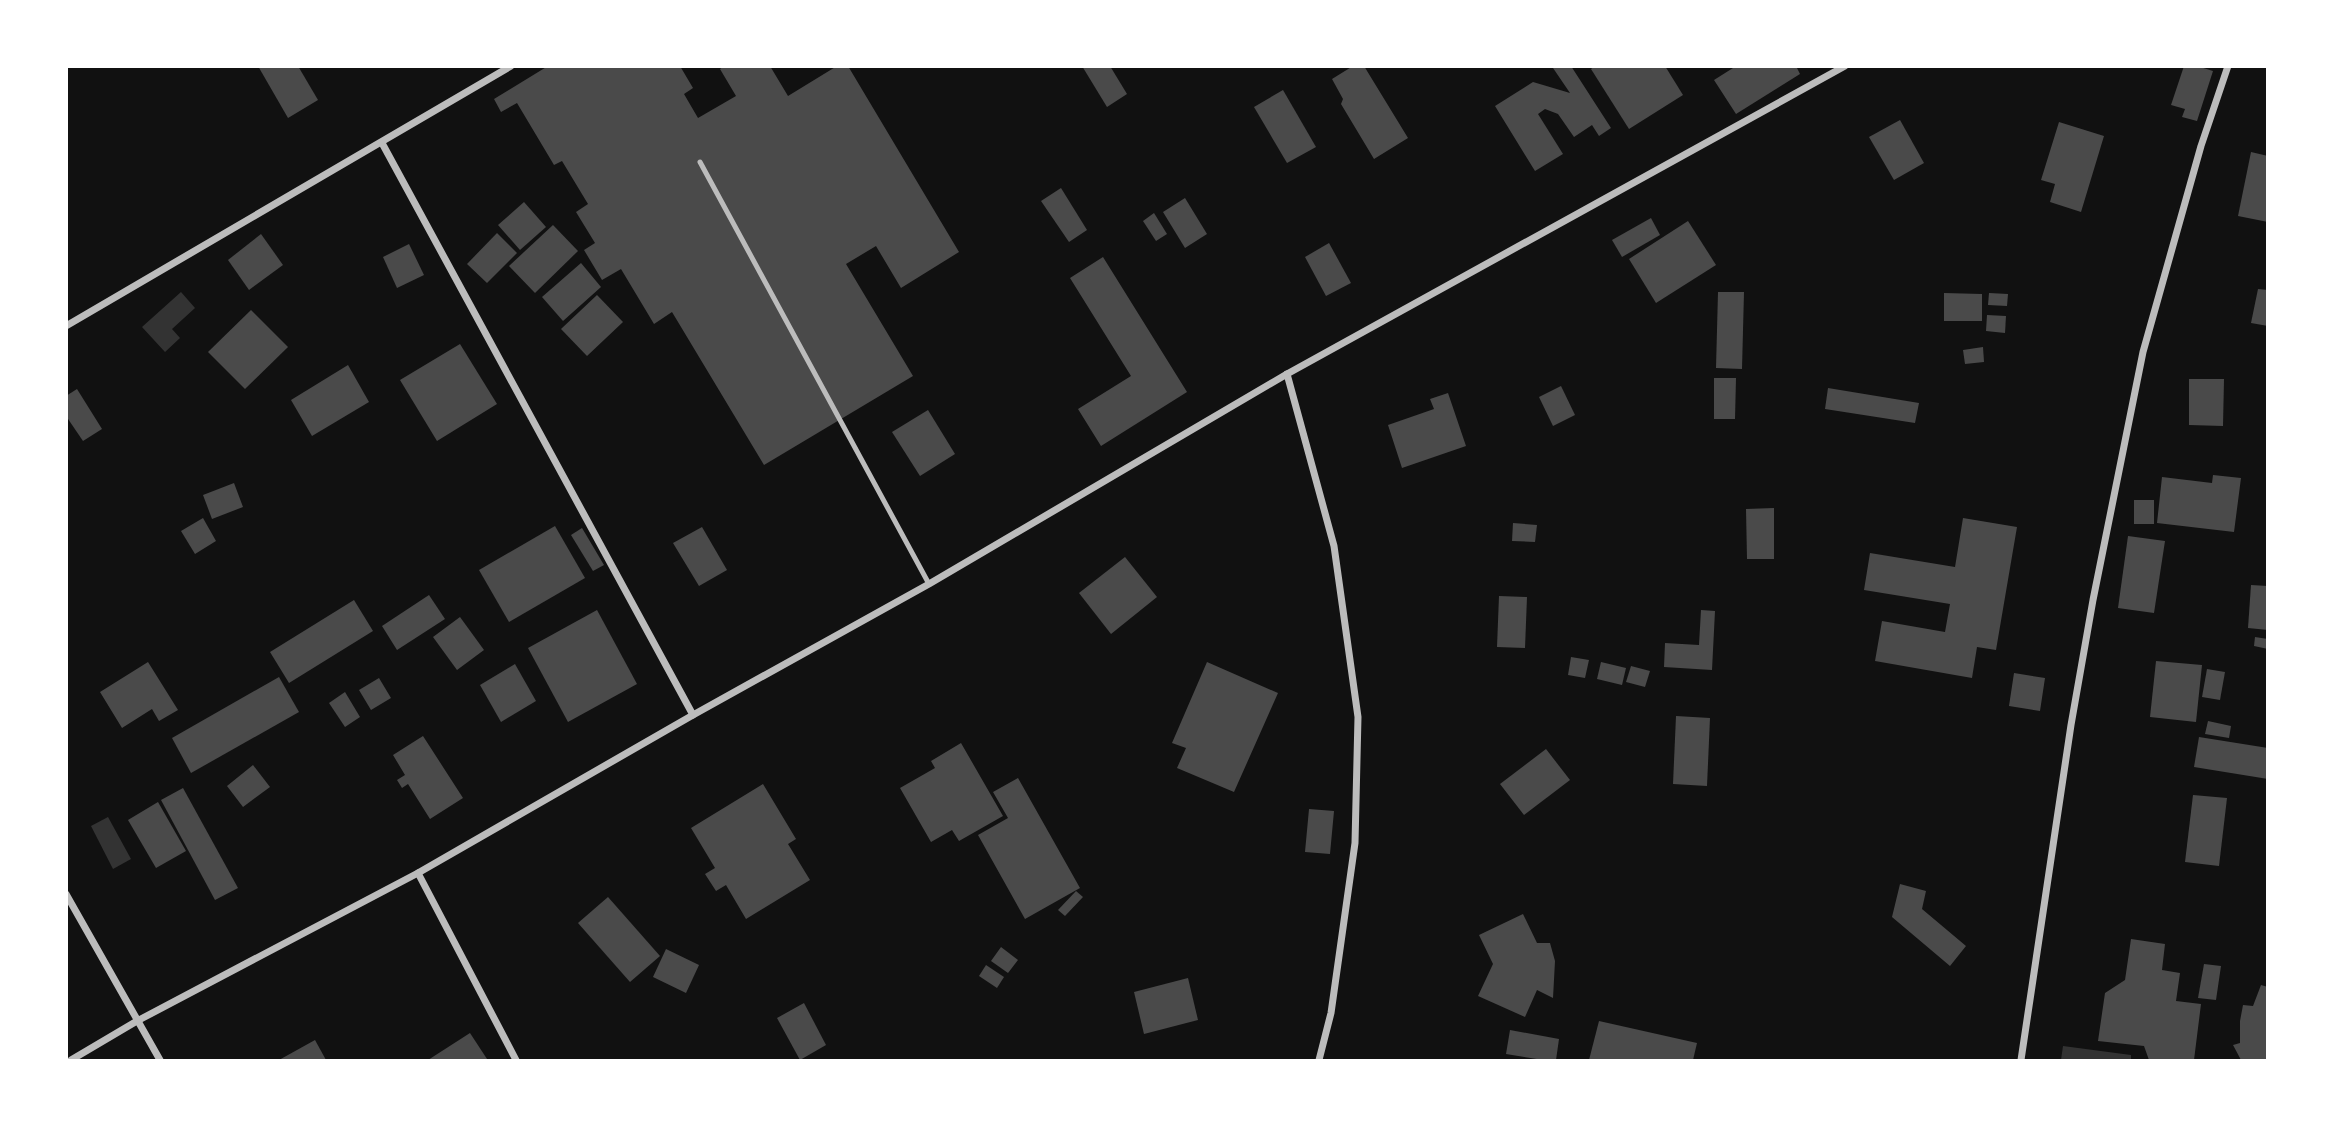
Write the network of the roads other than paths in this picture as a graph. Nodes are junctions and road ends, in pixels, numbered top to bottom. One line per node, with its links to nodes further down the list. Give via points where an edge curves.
1 (511, 66): 4 (street)
2 (1845, 66): 7 (street)
3 (2228, 66): 17 (street, via 2143,352 2071,725)
4 (382, 142): 6 (street); 9 (street)
5 (700, 162): 8 (lane)
6 (66, 326)
7 (1287, 374): 8 (street); 16 (street, via 1334,547 1357,717 1355,843)
8 (929, 584): 9 (street)
9 (693, 715): 10 (street)
10 (418, 873): 12 (street); 15 (street)
11 (66, 894): 12 (street)
12 (137, 1021): 13 (street); 14 (street)
13 (71, 1060)
14 (160, 1060)
15 (516, 1060)
16 (1320, 1060)
17 (2021, 1060)

